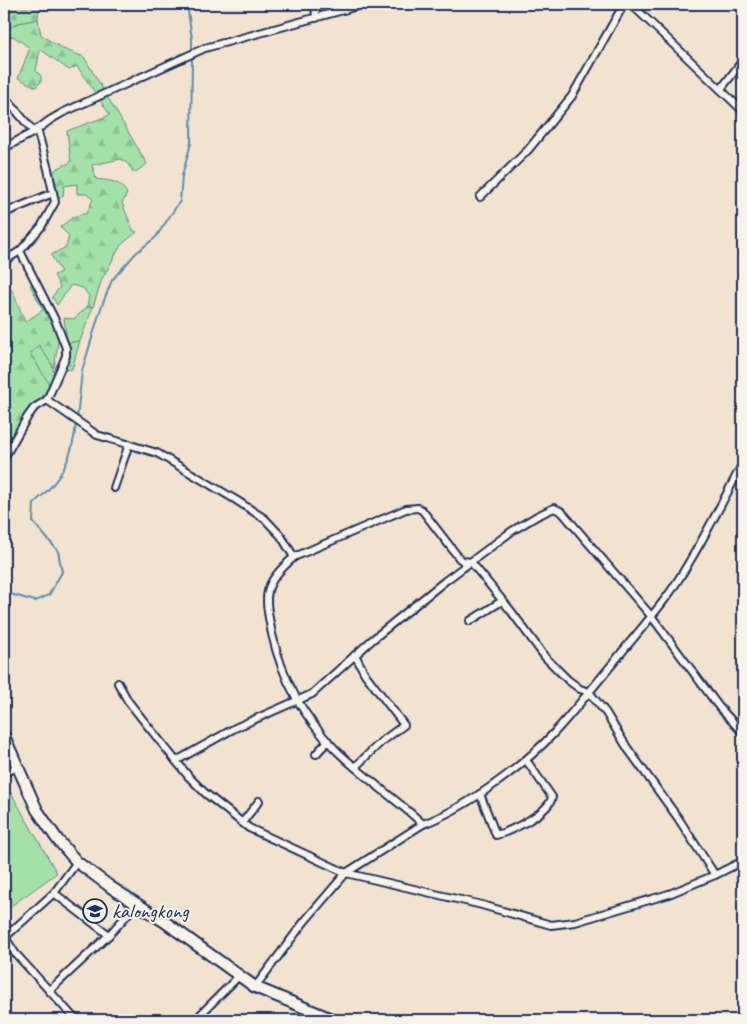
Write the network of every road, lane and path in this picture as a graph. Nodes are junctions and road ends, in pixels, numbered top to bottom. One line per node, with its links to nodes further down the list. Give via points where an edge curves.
1 (315, 4): 5 (street)
2 (365, 4): 5 (street)
3 (624, 4): 13 (street, via 572,96 528,150)
4 (631, 4): 7 (street)
5 (316, 18): 10 (street, via 205,48 62,113)
6 (743, 60): 7 (street)
7 (721, 89): 9 (street)
8 (4, 96): 10 (street)
9 (743, 111)
10 (36, 131): 11 (street); 12 (street)
11 (4, 148)
12 (54, 193): 14 (street); 15 (street, via 52,208 41,227)
13 (480, 198)
14 (4, 213)
15 (20, 251): 16 (street); 17 (street, via 66,348)
16 (4, 261)
17 (47, 400): 18 (street, via 97,435); 19 (street, via 28,416)
18 (129, 444): 21 (street); 22 (street, via 156,453 265,519)
19 (4, 458)
20 (743, 463): 25 (street, via 691,559)
21 (114, 488)
22 (294, 556): 23 (street, via 406,509 418,508 425,512 459,558); 30 (street, via 273,576 267,594 267,610 278,658)
23 (471, 562): 24 (street); 25 (street, via 512,531 554,508 562,512); 27 (street)
24 (502, 601): 26 (street); 29 (street, via 545,657 568,680)
25 (652, 617): 29 (street); 31 (street, via 719,707)
26 (470, 621)
27 (355, 655): 30 (street, via 312,694); 38 (street, via 404,725 380,742)
28 (118, 683): 36 (street)
29 (589, 692): 35 (street, via 553,735); 47 (street)
30 (296, 701): 33 (street); 36 (street, via 235,728)
31 (743, 732)
32 (4, 736): 37 (main road)
33 (328, 741): 34 (street); 38 (street)
34 (316, 754)
35 (526, 760): 40 (street); 40 (street, via 552,797 550,803 534,817 496,835)
36 (176, 761): 42 (street, via 205,793)
37 (17, 767): 39 (street); 45 (main road, via 43,820)
38 (356, 767): 43 (street)
39 (4, 773)
40 (480, 794): 43 (street)
41 (258, 801): 42 (street)
42 (242, 823): 46 (street)
43 (423, 824): 46 (street)
44 (743, 861): 47 (street)
45 (77, 862): 48 (street); 49 (main road)
46 (346, 873): 47 (street, via 551,925 575,922 643,902); 53 (street)
47 (715, 875)
48 (54, 893): 50 (street); 51 (street)
49 (137, 904): 50 (street); 52 (main road)
50 (109, 936): 54 (street)
51 (4, 937): 54 (street)
52 (239, 976): 53 (main road); 56 (street)
53 (255, 987): 57 (main road)
54 (50, 991): 55 (street)
55 (76, 1020)
56 (195, 1020)
57 (334, 1020)

